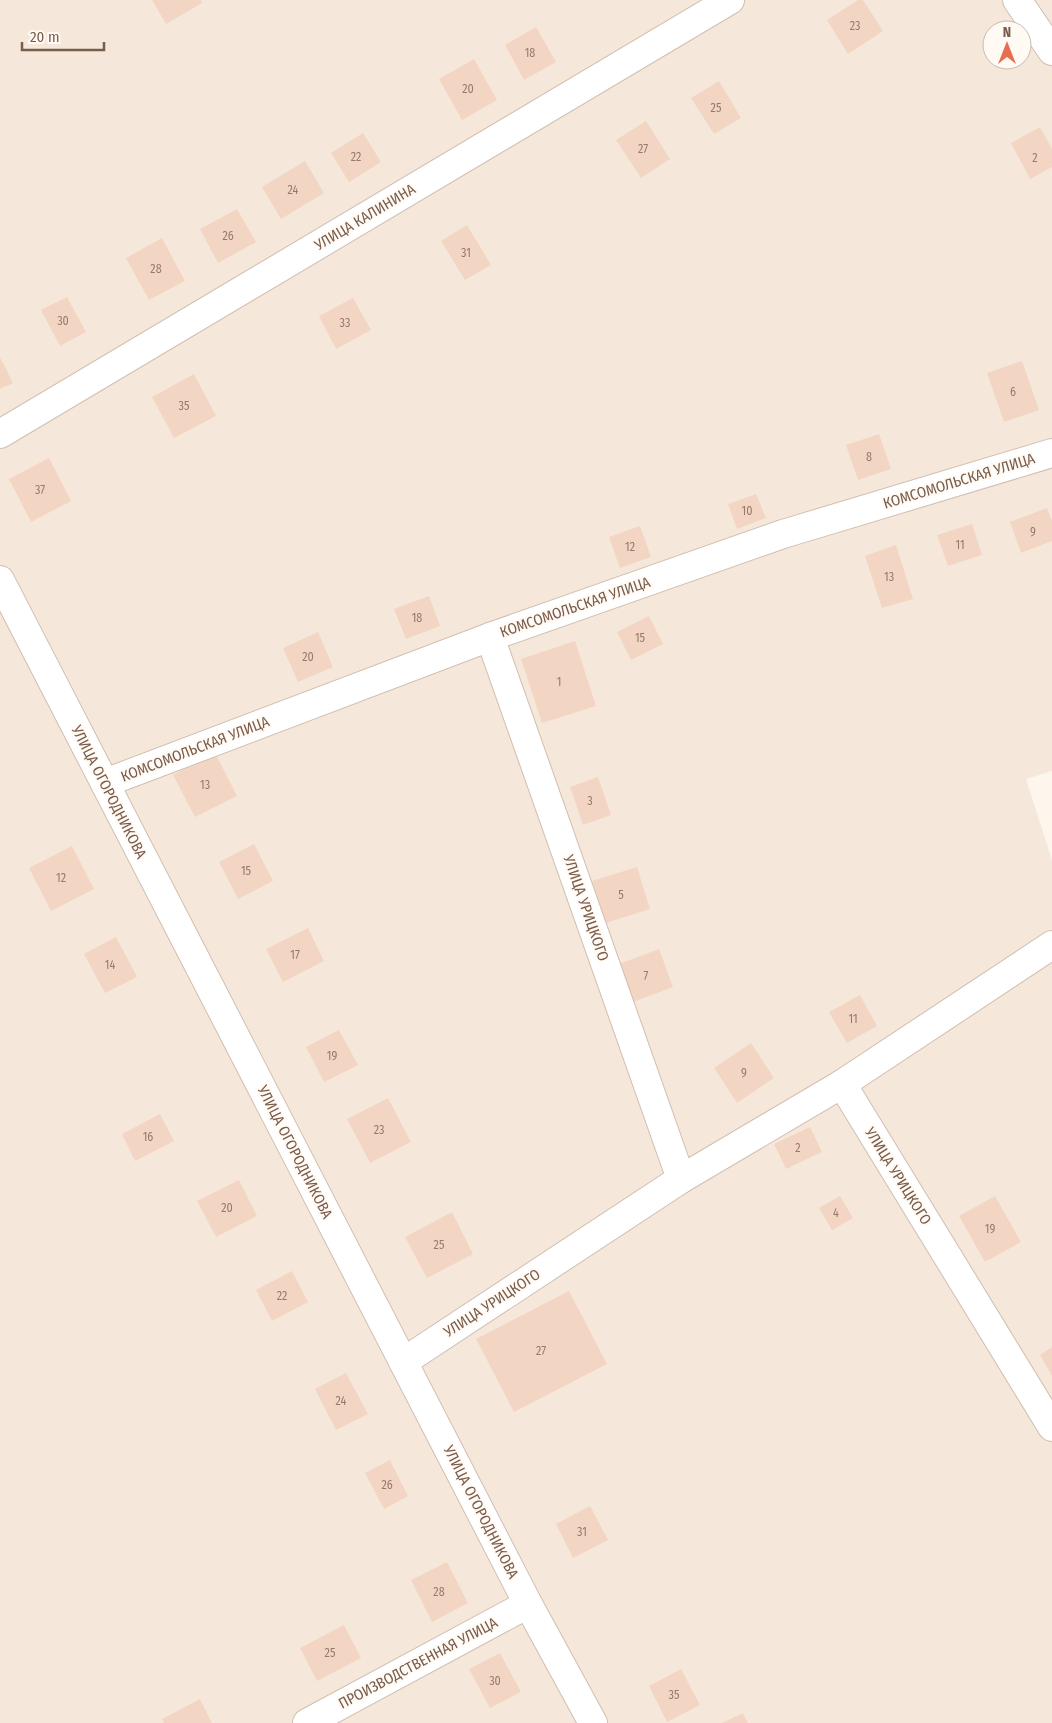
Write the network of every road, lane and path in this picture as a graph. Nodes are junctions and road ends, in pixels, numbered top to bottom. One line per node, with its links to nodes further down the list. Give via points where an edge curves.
1 (730, 0): 4 (street, УЛИЦА КАЛИНИНА)
2 (1017, 0): 3 (street)
3 (1052, 52)
4 (0, 434)
5 (1052, 453): 7 (street, КОМСОМОЛЬСКАЯ УЛИЦА, via 783,534)
6 (0, 580): 8 (street, УЛИЦА ОГОРОДНИКОВА)
7 (490, 637): 8 (street, КОМСОМОЛЬСКАЯ УЛИЦА); 11 (street, УЛИЦА УРИЦКОГО)
8 (105, 783): 12 (street, УЛИЦА ОГОРОДНИКОВА)
9 (1052, 945): 10 (street)
10 (842, 1084): 11 (street, УЛИЦА УРИЦКОГО); 13 (street, УЛИЦА УРИЦКОГО)
11 (681, 1179): 12 (street, УЛИЦА УРИЦКОГО)
12 (403, 1362): 14 (street, УЛИЦА ОГОРОДНИКОВА)
13 (1052, 1427)
14 (528, 1604): 15 (street, ПРОИЗВОДСТВЕННАЯ УЛИЦА); 16 (street, УЛИЦА ОГОРОДНИКОВА)
15 (308, 1723)
16 (593, 1723)

